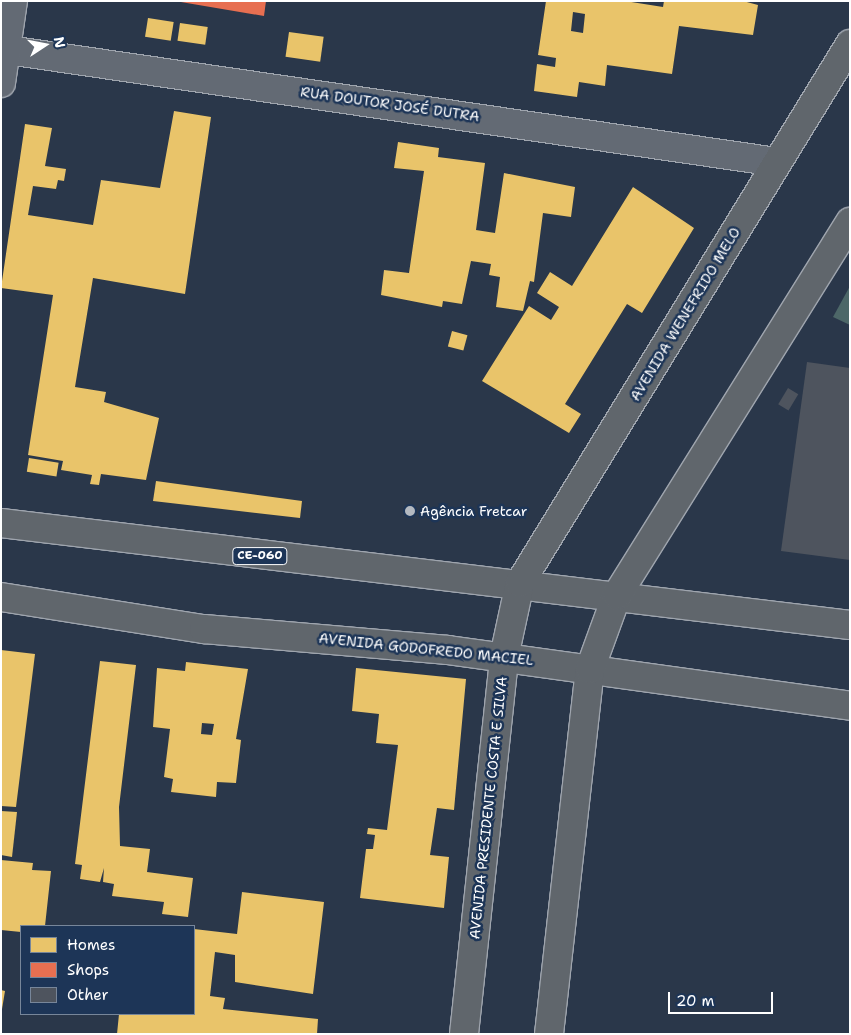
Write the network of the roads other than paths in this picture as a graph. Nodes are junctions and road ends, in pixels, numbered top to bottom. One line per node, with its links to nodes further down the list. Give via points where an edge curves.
1 (13, 1): 3 (street)
2 (850, 44): 5 (main road, AVENIDA WENEFRIDO MELO)
3 (4, 49): 4 (street); 5 (street, RUA DOUTOR JOSÉ DUTRA)
4 (1, 83)
5 (778, 162): 8 (main road, AVENIDA WENEFRIDO MELO)
6 (850, 222): 9 (main road)
7 (1, 523): 8 (main road, CE-060, via 226,553)
8 (520, 583): 9 (main road); 12 (main road, AVENIDA PRESIDENTE COSTA E SILVA)
9 (618, 595): 11 (main road); 13 (main road)
10 (1, 597): 12 (main road, AVENIDA GODOFREDO MACIEL, via 204,629 369,641)
11 (850, 625)
12 (504, 657): 13 (main road, AVENIDA GODOFREDO MACIEL); 15 (main road, AVENIDA PRESIDENTE COSTA E SILVA)
13 (590, 669): 14 (main road, AVENIDA GODOFREDO MACIEL); 16 (main road)
14 (850, 706)
15 (464, 1034)
16 (549, 1034)

